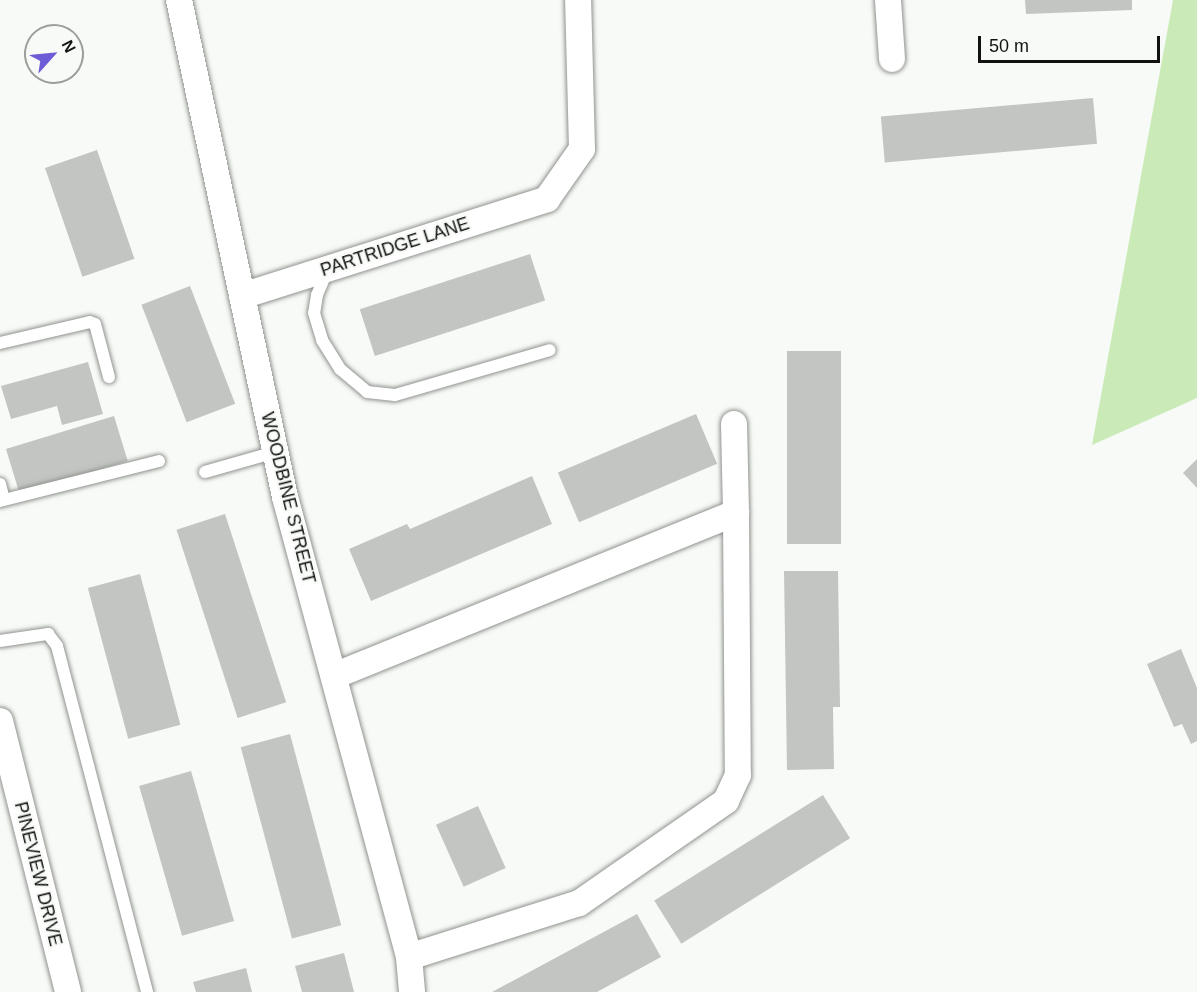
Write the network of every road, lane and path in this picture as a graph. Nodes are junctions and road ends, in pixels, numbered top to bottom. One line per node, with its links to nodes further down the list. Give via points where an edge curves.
1 (179, 0): 6 (street, WOODBINE STREET)
2 (578, 0): 5 (street, PARTRIDGE LANE, via 582,149 547,199)
3 (888, 0): 4 (street)
4 (892, 59)
5 (329, 268): 6 (street, PARTRIDGE LANE); 8 (lane, via 314,313 322,340 340,369 367,392 395,395)
6 (242, 296): 11 (street, WOODBINE STREET)
7 (0, 343): 9 (lane, via 90,321 95,324)
8 (550, 350)
9 (109, 377)
10 (734, 424): 16 (street)
11 (275, 452): 13 (lane); 18 (street, WOODBINE STREET)
12 (159, 461): 15 (lane)
13 (205, 472)
14 (0, 484): 15 (lane)
15 (2, 500)
16 (736, 513): 18 (street); 20 (street, via 738,775 726,801 579,903)
17 (0, 640): 22 (lane, via 48,634 57,645)
18 (334, 676): 20 (street, WOODBINE STREET)
19 (0, 721): 21 (street, PINEVIEW DRIVE)
20 (409, 957): 23 (street, WOODBINE STREET)
21 (68, 992)
22 (147, 992)
23 (412, 992)

